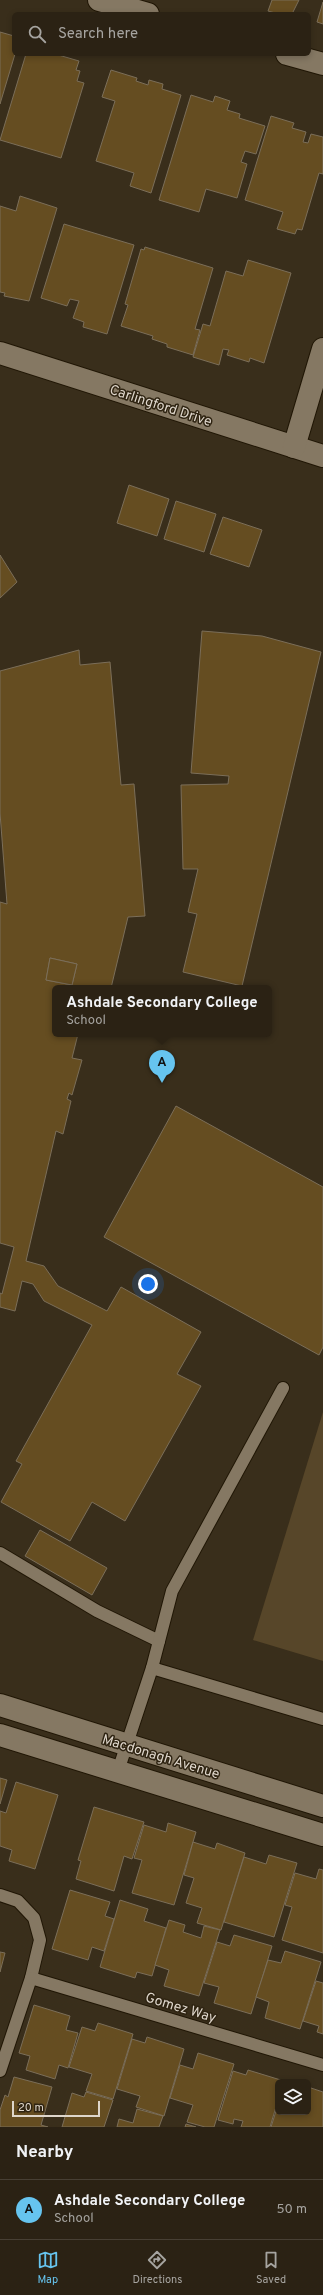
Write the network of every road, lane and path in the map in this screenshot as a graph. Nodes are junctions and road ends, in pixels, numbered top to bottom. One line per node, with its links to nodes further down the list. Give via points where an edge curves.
1 (99, 0): 2 (street)
2 (141, 12)
3 (295, 56): 4 (street)
4 (323, 64)
5 (323, 349): 7 (street)
6 (0, 353): 7 (street, Carlingford Drive)
7 (294, 447): 8 (street, Carlingford Drive)
8 (323, 456)
9 (283, 1388): 11 (lane, via 172,1591)
10 (0, 1552): 11 (lane, via 97,1611)
11 (159, 1641): 12 (lane)
12 (152, 1668): 14 (lane); 16 (lane)
13 (0, 1706): 16 (street, Macdonagh Avenue)
14 (323, 1719)
15 (0, 1735): 17 (street, Macdonagh Avenue)
16 (126, 1745): 17 (lane); 18 (street, Macdonagh Avenue)
17 (118, 1771): 19 (street, Macdonagh Avenue)
18 (323, 1806)
19 (323, 1835)
20 (0, 1895): 21 (lane, via 18,1901 34,1918 40,1940)
21 (31, 1978): 22 (lane); 23 (lane, Gomez Way)
22 (4, 2047): 24 (lane)
23 (323, 2065)
24 (0, 2072)

